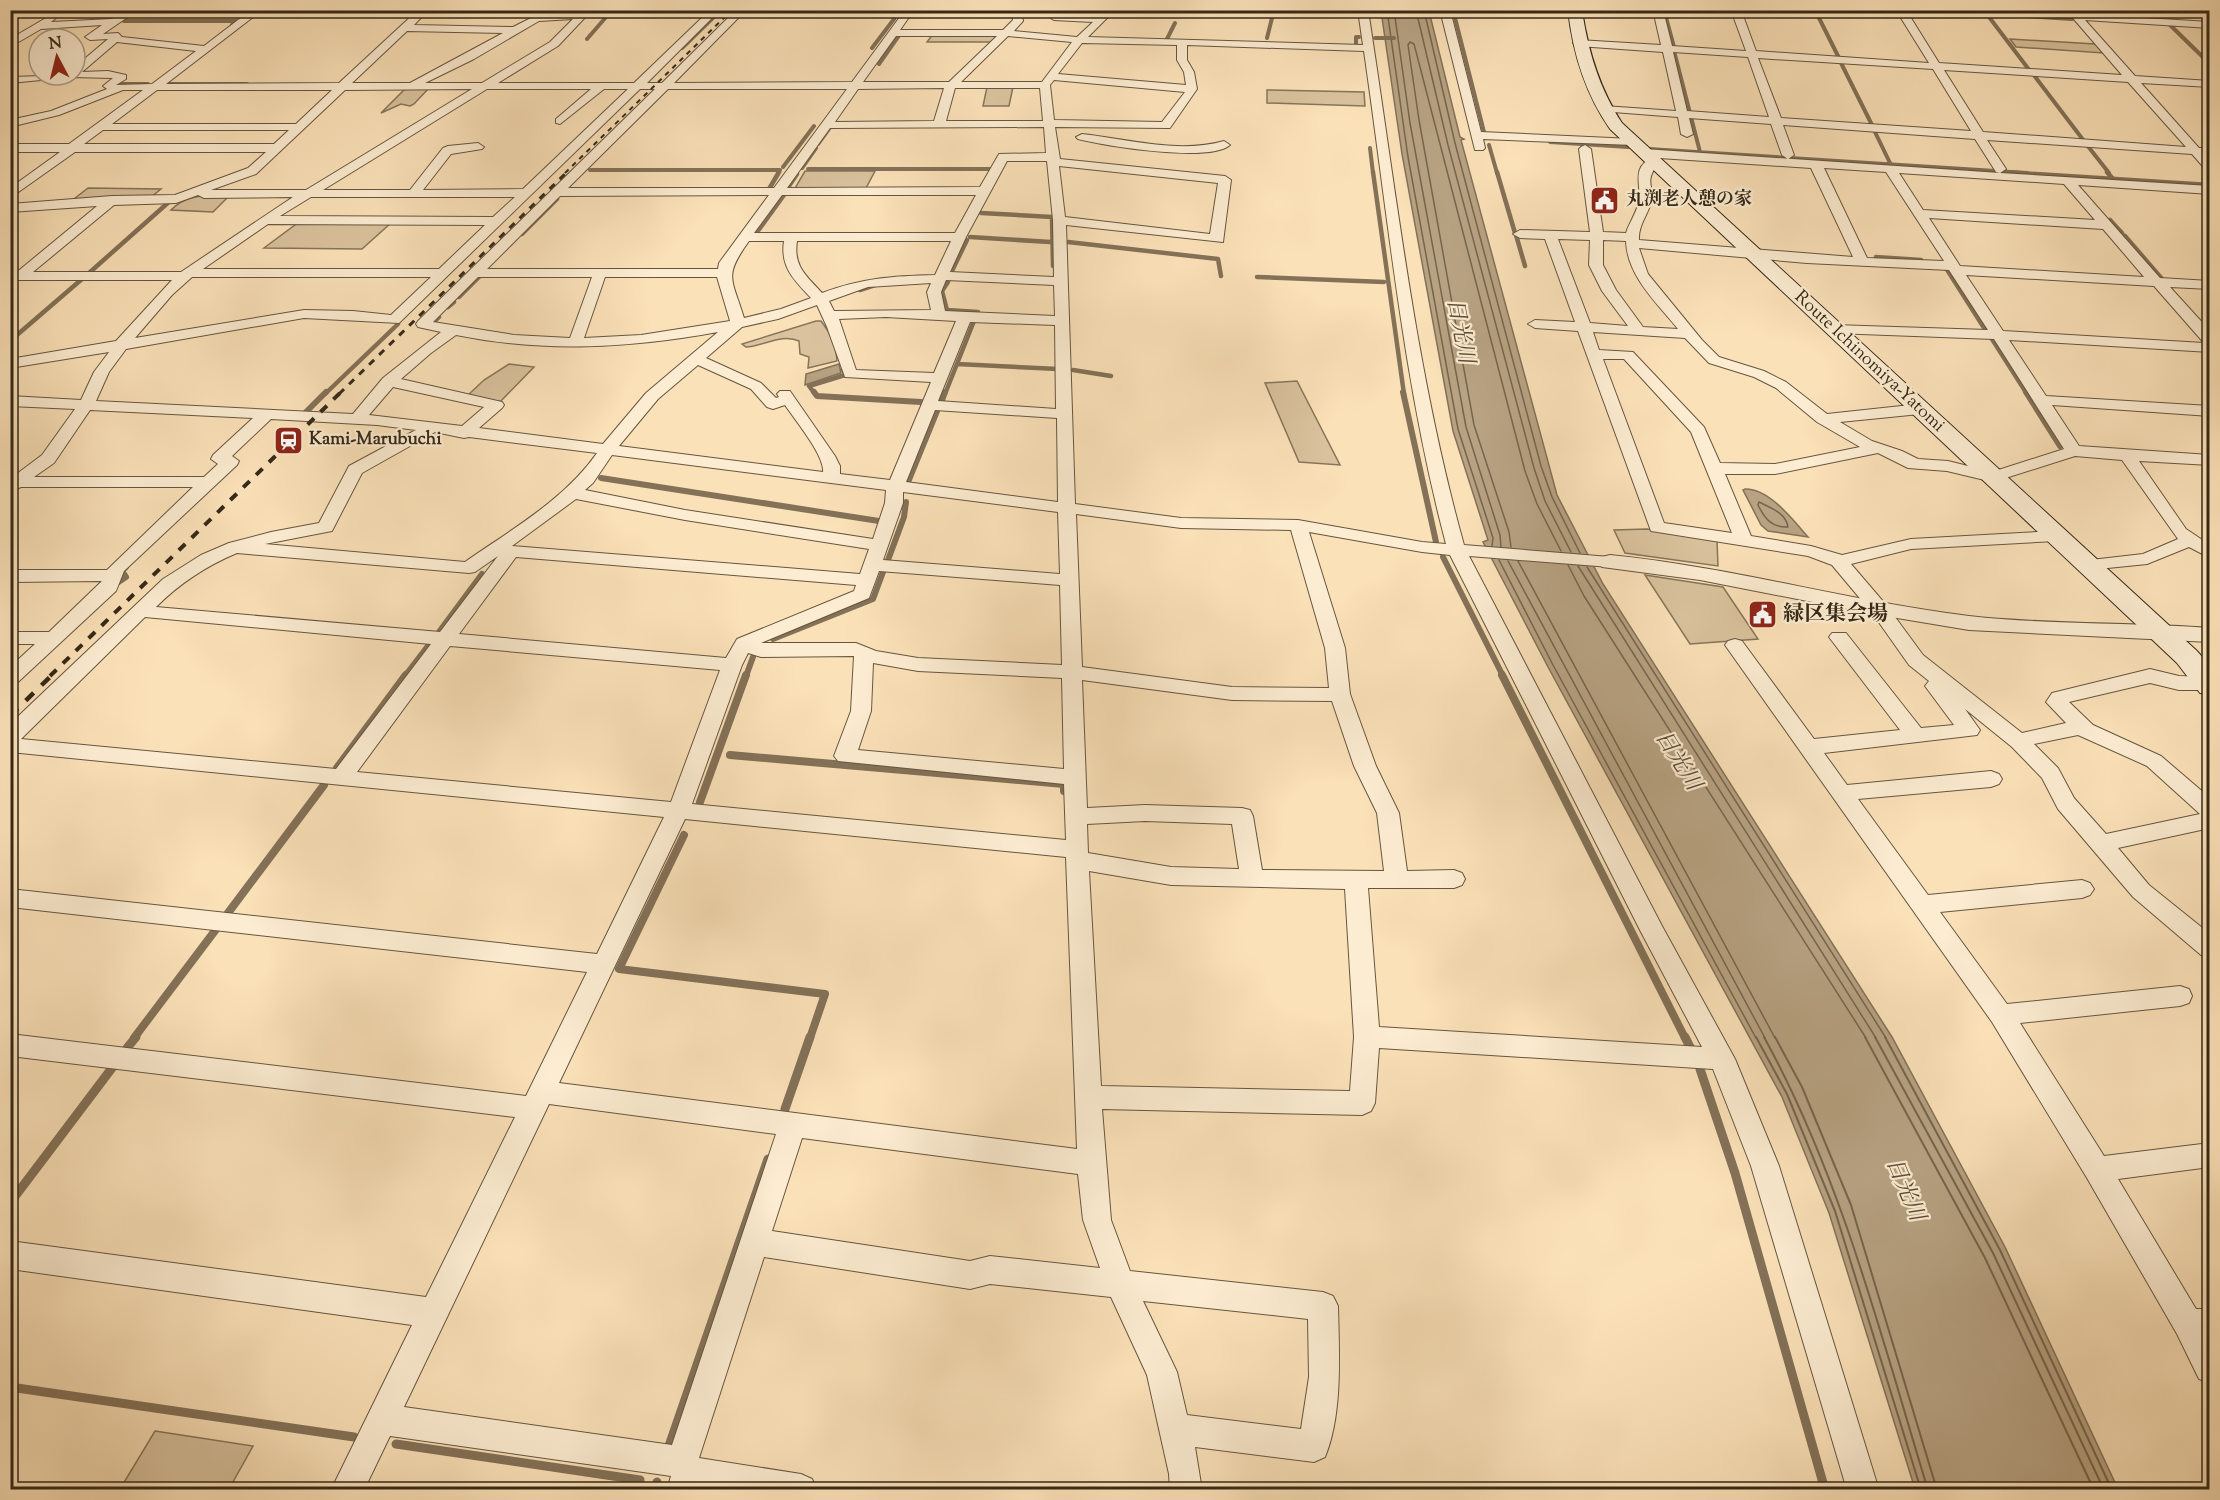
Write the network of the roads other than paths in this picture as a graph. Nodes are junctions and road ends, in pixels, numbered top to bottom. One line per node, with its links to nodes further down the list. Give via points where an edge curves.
1 (64, 10): 24 (street)
2 (134, 10): 22 (street)
3 (258, 10): 39 (street)
4 (424, 10): 26 (street)
5 (716, 10): 58 (street)
6 (742, 10): 59 (street)
7 (910, 10): 30 (street)
8 (921, 10): 31 (street)
9 (1363, 10): 38 (street)
10 (1445, 10): 73 (street)
11 (1575, 10): 36 (main road, Route Ichinomiya-Yatomi)
12 (1658, 10): 40 (street)
13 (1736, 10): 41 (street)
14 (1901, 10): 44 (street)
15 (585, 13): 28 (street, via 537,18); 56 (street, via 554,44)
16 (1017, 14): 20 (street); 32 (street)
17 (1055, 14): 19 (street); 21 (street)
18 (2073, 14): 23 (street); 47 (street)
19 (1106, 15): 34 (street)
20 (1030, 18)
21 (1042, 18)
22 (118, 22): 24 (street); 33 (street, via 90,37 118,36)
23 (2210, 25)
24 (36, 27)
25 (27, 28): 27 (street)
26 (406, 28): 28 (street); 50 (street)
27 (10, 29)
28 (515, 30): 55 (street)
29 (27, 33): 37 (street)
30 (893, 33): 31 (street); 43 (street)
31 (905, 33): 32 (street); 43 (street, via 882,65)
32 (1007, 33): 34 (street); 54 (street)
33 (115, 39): 39 (street); 42 (street)
34 (1079, 40): 35 (street); 49 (street)
35 (1182, 43): 38 (street); 60 (street)
36 (1578, 43): 40 (street); 61 (main road, Route Ichinomiya-Yatomi)
37 (10, 44)
38 (1369, 48): 183 (street, via 1416,378 1443,502)
39 (207, 49): 52 (street)
40 (1667, 49): 41 (street); 62 (street)
41 (1751, 54): 44 (street); 65 (street)
42 (87, 63)
43 (869, 66): 53 (street)
44 (1936, 66): 47 (street); 74 (street)
45 (87, 73): 63 (street, via 122,77 67,104)
46 (27, 79): 48 (street)
47 (2131, 79): 51 (street); 83 (street)
48 (10, 80)
49 (1048, 81): 54 (street); 60 (street); 71 (street)
50 (344, 84): 52 (street); 55 (street); 70 (street)
51 (2210, 84)
52 (159, 85): 66 (street, via 122,87 63,110); 69 (street)
53 (855, 85): 54 (street); 59 (street); 67 (street)
54 (952, 85): 68 (street)
55 (413, 86): 56 (street)
56 (485, 86): 57 (street); 100 (street)
57 (601, 86): 58 (street); 64 (street)
58 (637, 86): 59 (street); 97 (street)
59 (666, 86): 95 (street)
60 (1190, 89): 71 (street, via 1183,106 1166,126)
61 (1604, 109): 62 (street); 84 (main road, Route Ichinomiya-Yatomi)
62 (1683, 115): 65 (street); 72 (street)
63 (10, 119)
64 (560, 121)
65 (1776, 121): 74 (street); 86 (street)
66 (10, 124)
67 (825, 125): 68 (street); 96 (street)
68 (939, 125): 71 (street)
69 (101, 127): 70 (street); 79 (street)
70 (298, 127): 80 (street)
71 (1051, 128): 75 (street, via 1180,149 1217,149); 87 (street)
72 (1687, 134)
73 (1476, 135): 81 (street); 84 (street)
74 (1979, 135): 83 (street); 90 (street)
75 (1224, 145)
76 (1504, 145): 82 (street)
77 (478, 147): 101 (street, via 447,151)
78 (10, 148): 79 (street)
79 (72, 148): 80 (street); 98 (street)
80 (276, 148): 99 (street, via 252,171)
81 (1479, 148)
82 (1585, 148): 84 (street); 111 (street)
83 (2195, 151): 85 (street); 89 (street)
84 (1643, 152): 88 (street); 115 (street, via 1646,200); 116 (main road, Route Ichinomiya-Yatomi)
85 (2210, 152)
86 (1788, 155)
87 (1055, 159): 94 (street, via 1003,157); 107 (street); 107 (street, via 1225,180 1218,239)
88 (1816, 165): 91 (street); 117 (street)
89 (2210, 167)
90 (2000, 169)
91 (1890, 170): 92 (street); 104 (street)
92 (2068, 181): 93 (street); 108 (street)
93 (2210, 190)
94 (984, 191): 96 (street); 113 (street)
95 (557, 192): 96 (street); 120 (street)
96 (779, 192): 112 (street)
97 (524, 193): 101 (street); 106 (street)
98 (10, 194)
99 (189, 194): 100 (street); 102 (street, via 176,199)
100 (309, 194): 101 (street); 105 (street)
101 (413, 194)
102 (112, 200): 103 (street); 124 (street)
103 (10, 208)
104 (1919, 214): 108 (street); 118 (street)
105 (265, 220): 106 (street); 123 (street)
106 (495, 220): 119 (street)
107 (1059, 220): 126 (street)
108 (2106, 225): 127 (street)
109 (1520, 234): 110 (street)
110 (1550, 235): 111 (street); 136 (street)
111 (1596, 236): 115 (street); 139 (street, via 1596,265 1609,291)
112 (746, 237): 114 (street); 122 (street, via 729,257)
113 (959, 237): 114 (street); 125 (street)
114 (791, 238): 129 (street, via 790,266)
115 (1632, 240): 116 (street); 140 (street, via 1642,275)
116 (1754, 255): 117 (street); 137 (main road, Route Ichinomiya-Yatomi)
117 (1861, 260): 118 (street)
118 (1954, 268): 127 (street); 141 (street)
119 (442, 273): 123 (street); 143 (street, via 394,320 304,314)
120 (475, 273): 121 (street); 138 (street, via 423,324)
121 (600, 273): 122 (street); 144 (street)
122 (725, 273): 134 (street)
123 (186, 274): 124 (street); 143 (street)
124 (15, 276)
125 (941, 278): 126 (street); 129 (street, via 880,281); 131 (street, via 934,292)
126 (1061, 281): 133 (street)
127 (2157, 282): 128 (street); 142 (street)
128 (2210, 285)
129 (821, 300): 130 (street); 134 (street)
130 (830, 315): 131 (street); 149 (street, via 850,374)
131 (939, 315): 132 (street)
132 (965, 316): 133 (street); 149 (street)
133 (1063, 321): 157 (street)
134 (738, 323): 144 (street, via 639,341); 147 (street)
135 (1535, 324): 136 (street)
136 (1584, 327): 139 (street); 146 (street)
137 (1834, 329): 141 (street); 155 (main road, Route Ichinomiya-Yatomi)
138 (453, 331): 144 (street); 150 (street)
139 (1639, 331): 140 (street)
140 (1689, 334): 159 (street, via 1714,360 1781,384)
141 (1998, 335): 145 (street); 151 (street)
142 (2210, 341)
143 (122, 344): 148 (street); 153 (street)
144 (575, 344)
145 (2210, 348)
146 (1593, 354): 168 (street, via 1628,355 1698,430); 178 (street, via 1657,527)
147 (697, 359): 164 (street, via 652,396); 170 (street, via 756,386 773,404 787,396 827,456 832,466)
148 (10, 364)
149 (940, 378): 154 (street)
150 (388, 381): 160 (street); 162 (street, via 496,405)
151 (2041, 400): 156 (street); 165 (street)
152 (10, 401): 153 (street)
153 (86, 405): 158 (street); 172 (street, via 48,459)
154 (929, 405): 157 (street); 173 (street)
155 (1920, 409): 159 (street); 169 (main road, Route Ichinomiya-Yatomi)
156 (2210, 411)
157 (1065, 414): 175 (street)
158 (266, 415): 160 (street); 171 (street, via 219,459 231,461)
159 (1823, 419): 163 (street)
160 (357, 420): 161 (street)
161 (431, 428): 162 (street); 181 (street, via 356,470 326,527)
162 (464, 433): 164 (street)
163 (1876, 448): 168 (street, via 1767,471 1733,471); 169 (street, via 1914,464 1948,466)
164 (607, 450): 170 (street); 174 (street)
165 (2074, 451): 166 (street); 169 (street)
166 (2127, 455): 167 (street); 179 (street, via 2180,532)
167 (2210, 460)
168 (1713, 466): 178 (street)
169 (1993, 477): 177 (main road, Route Ichinomiya-Yatomi)
170 (831, 478): 173 (street)
171 (210, 482): 172 (street); 189 (street)
172 (14, 485)
173 (895, 488): 175 (street); 180 (street)
174 (572, 493): 180 (street); 182 (street)
175 (1067, 508): 176 (street, via 1181,523); 191 (street)
176 (1298, 525): 183 (street); 208 (street, via 1332,638)
177 (2056, 536): 185 (street, via 1911,544); 187 (main road, Route Ichinomiya-Yatomi)
178 (1744, 540): 185 (street, via 1811,551)
179 (2191, 540): 184 (street); 187 (street, via 2147,559)
180 (879, 545): 188 (street)
181 (235, 547): 182 (street, via 469,568); 193 (street, via 207,559 170,583)
182 (504, 550): 188 (street); 199 (street)
183 (1462, 551): 186 (street); 238 (street, via 1648,922)
184 (2210, 553)
185 (1838, 561): 192 (street)
186 (1610, 562): 192 (street, via 1734,578)
187 (2088, 565): 194 (main road, Route Ichinomiya-Yatomi)
188 (869, 573): 191 (street); 200 (street, via 862,594)
189 (113, 575): 190 (street); 198 (street, via 109,587)
190 (10, 576)
191 (1068, 580): 205 (street)
192 (1880, 610): 194 (street, via 2054,630); 203 (street)
193 (139, 611): 199 (street); 211 (street)
194 (2157, 630): 195 (street); 207 (main road, Route Ichinomiya-Yatomi, via 2187,657)
195 (2210, 635)
196 (1839, 637): 210 (street)
197 (10, 638): 198 (street)
198 (52, 638): 206 (street)
199 (446, 638): 204 (street); 215 (street)
200 (744, 644): 202 (street, via 761,651 856,649); 204 (street)
201 (1735, 645): 214 (street)
202 (864, 656): 205 (street, via 912,665 1011,666); 216 (street, via 861,711 845,756)
203 (1916, 660): 210 (street, via 1970,730); 212 (street)
204 (732, 665): 219 (street)
205 (1072, 672): 208 (street, via 1218,692 1276,696); 216 (street)
206 (10, 678)
207 (2208, 685): 209 (street, via 2150,676 2059,698 2055,702)
208 (1340, 694): 228 (street, via 1365,766 1388,813)
209 (2082, 727): 212 (street); 220 (street, via 2154,761)
210 (1916, 736): 214 (street)
211 (10, 737)
212 (2019, 742): 223 (street, via 2050,773 2066,803)
213 (10, 745): 215 (street)
214 (1808, 747): 218 (street)
215 (341, 778): 219 (street)
216 (1076, 778): 221 (street)
217 (1991, 778): 218 (street)
218 (1841, 793): 231 (street)
219 (679, 810): 224 (street); 233 (street)
220 (2210, 811)
221 (1077, 818): 224 (street); 225 (street, via 1145,813 1242,816)
222 (2210, 820): 223 (street)
223 (2100, 844): 232 (street, via 2141,891)
224 (1078, 855): 225 (street, via 1140,872); 239 (street)
225 (1252, 878): 227 (street)
226 (1455, 879): 228 (street)
227 (1356, 880): 228 (street); 236 (street)
228 (1397, 880)
229 (2082, 889): 231 (street)
230 (10, 898): 233 (street)
231 (1922, 905): 235 (street)
232 (2210, 948)
233 (603, 964): 240 (street)
234 (2180, 996): 235 (street)
235 (2001, 1016): 244 (street)
236 (1367, 1037): 238 (street); 239 (street, via 1362,1103)
237 (10, 1046): 240 (street)
238 (1722, 1059): 257 (street, via 1765,1166)
239 (1089, 1097): 243 (street)
240 (537, 1100): 241 (street); 248 (street)
241 (793, 1124): 243 (street); 245 (street)
242 (2210, 1155): 244 (street)
243 (1091, 1163): 247 (street, via 1097,1221)
244 (2097, 1169): 249 (street)
245 (754, 1242): 247 (street, via 970,1275 990,1270); 253 (street)
246 (10, 1255): 248 (street)
247 (1120, 1284): 252 (street, via 1162,1372); 252 (street, via 1323,1306 1324,1377 1314,1446)
248 (434, 1312): 251 (street)
249 (2198, 1324): 250 (street)
250 (2210, 1368)
251 (381, 1419): 253 (street); 254 (street)
252 (1175, 1429): 256 (street)
253 (685, 1474): 255 (street)
254 (347, 1490)
255 (801, 1490)
256 (1186, 1490)
257 (1863, 1490)

